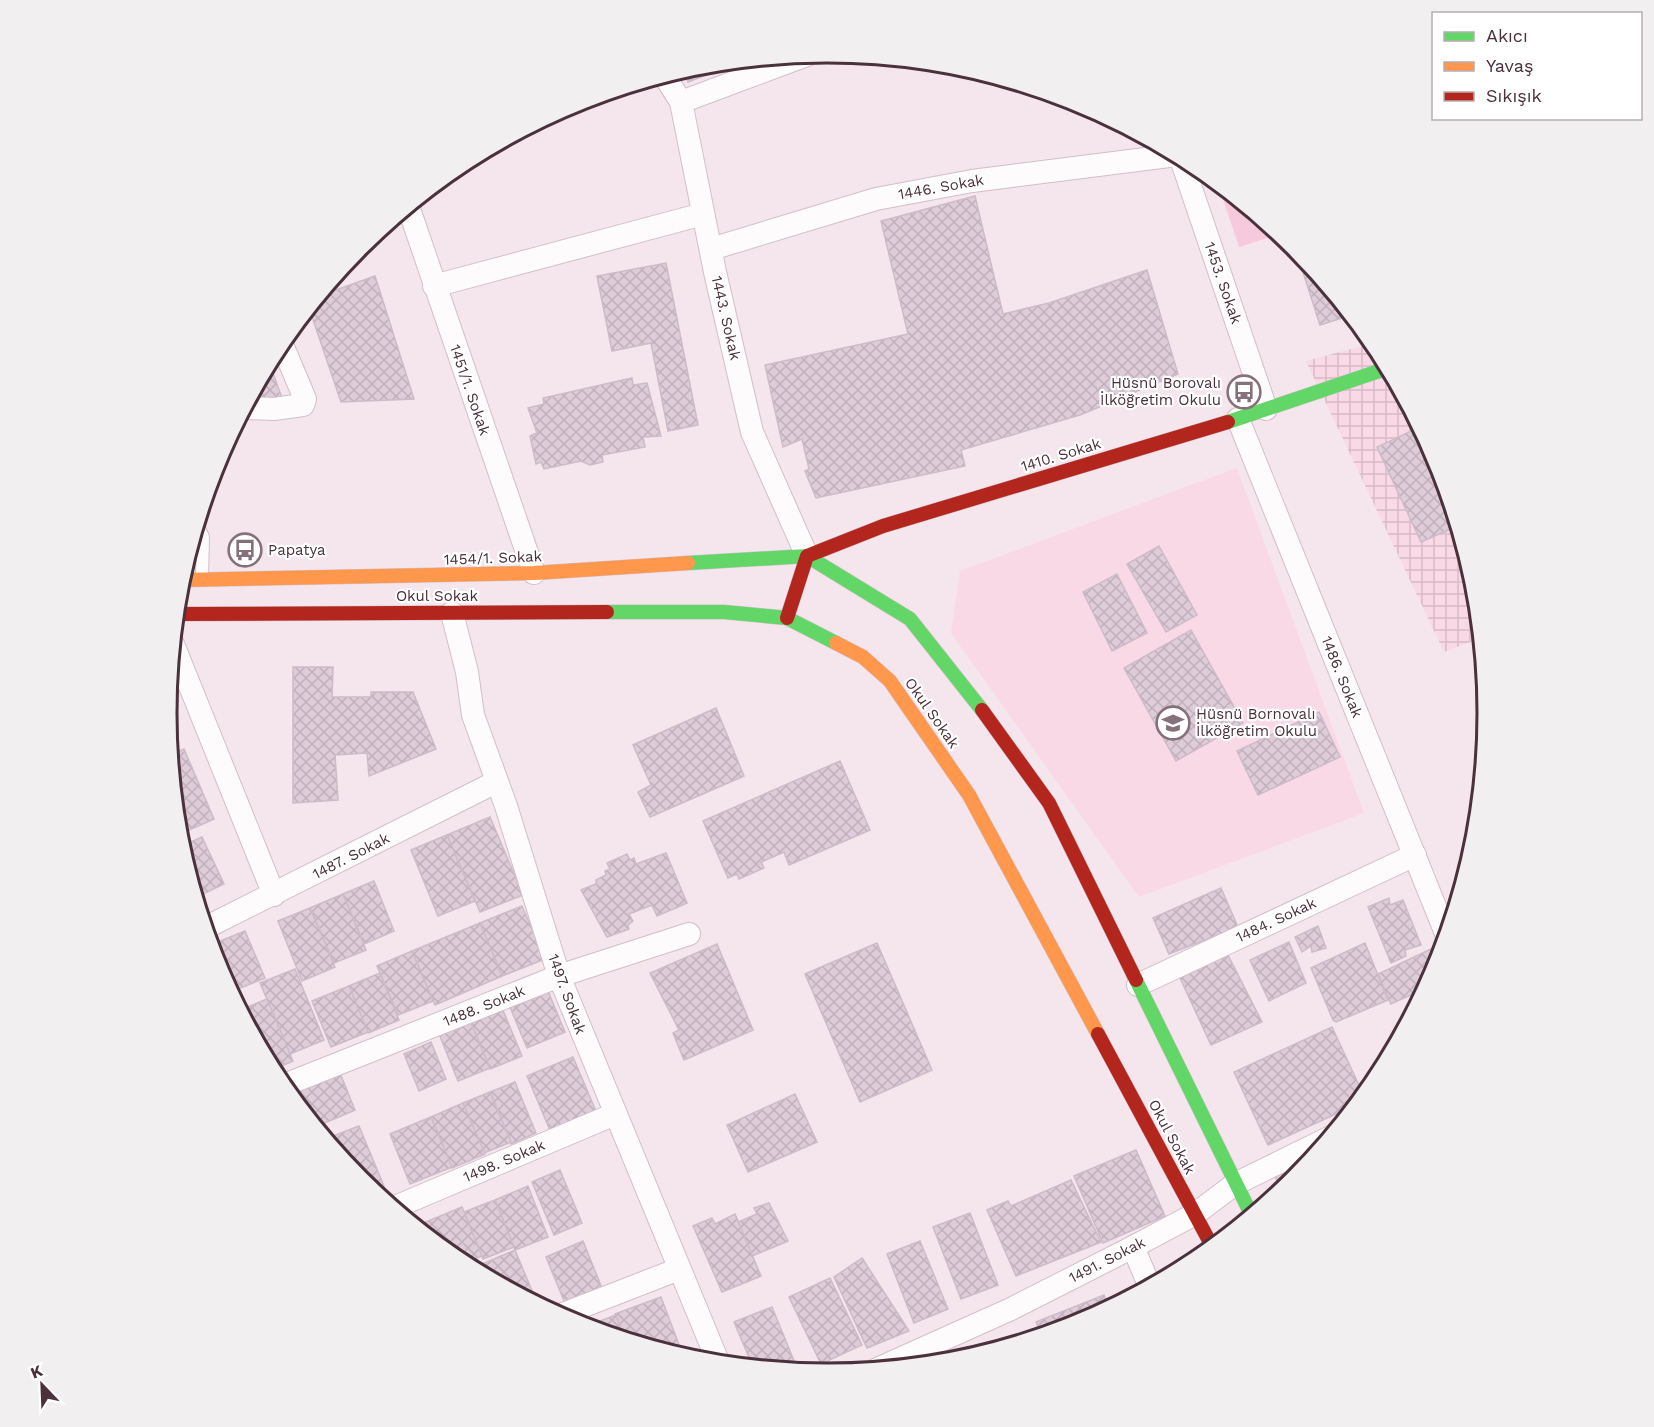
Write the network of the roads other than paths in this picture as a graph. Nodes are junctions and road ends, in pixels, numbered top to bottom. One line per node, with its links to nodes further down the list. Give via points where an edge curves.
1 (779, 65): 3 (street)
2 (669, 83): 3 (street, 1443. Sokak)
3 (681, 102): 7 (street, 1443. Sokak)
4 (1164, 158): 8 (street, 1446. Sokak, via 972,181 876,199)
5 (1184, 170): 13 (street, 1453. Sokak)
6 (411, 214): 9 (street, 1451/1. Sokak)
7 (703, 214): 8 (street, 1443. Sokak); 9 (street)
8 (711, 249): 16 (street, 1443. Sokak, via 752,432)
9 (434, 286): 17 (street, 1451/1. Sokak)
10 (286, 353): 12 (street, via 305,399 303,405)
11 (1380, 371): 13 (main road, 1410. Sokak)
12 (253, 408)
13 (1266, 409): 14 (main road, 1410. Sokak)
14 (1238, 419): 16 (main road, 1410. Sokak, via 883,526); 25 (street, 1486. Sokak)
15 (202, 535): 19 (lane)
16 (807, 556): 17 (main road, 1454/1. Sokak); 22 (main road); 31 (main road, via 910,619 999,732 1049,803)
17 (534, 573): 19 (main road, 1454/1. Sokak)
18 (191, 580): 19 (main road, 1454/1. Sokak)
19 (202, 580)
20 (452, 613): 21 (main road, Okul Sokak); 22 (main road, Okul Sokak, via 724,612); 24 (street, 1497. Sokak, via 473,715)
21 (185, 614)
22 (787, 618): 38 (main road, Okul Sokak, via 863,657 890,681 969,795)
23 (179, 659): 26 (street)
24 (496, 782): 26 (street, 1487. Sokak); 30 (street, 1497. Sokak)
25 (1415, 855): 27 (street, 1486. Sokak); 31 (street, 1484. Sokak)
26 (273, 895): 28 (street, 1487. Sokak)
27 (1442, 924)
28 (212, 925)
29 (689, 934): 30 (street, 1488. Sokak)
30 (559, 976): 32 (street, 1488. Sokak); 33 (street, 1497. Sokak)
31 (1138, 985): 35 (main road)
32 (291, 1082)
33 (615, 1114): 36 (street, 1498. Sokak); 41 (street, 1497. Sokak)
34 (1312, 1146): 35 (street, 1491. Sokak)
35 (1234, 1184): 37 (main road); 38 (street, 1491. Sokak)
36 (400, 1205)
37 (1248, 1209)
38 (1195, 1214): 39 (main road, Okul Sokak); 40 (street, 1491. Sokak)
39 (1209, 1240)
40 (1133, 1247): 42 (street); 45 (street, 1491. Sokak, via 1011,1309)
41 (679, 1269): 43 (street); 44 (street, 1497. Sokak)
42 (1147, 1280)
43 (571, 1311)
44 (715, 1354)
45 (898, 1360)

